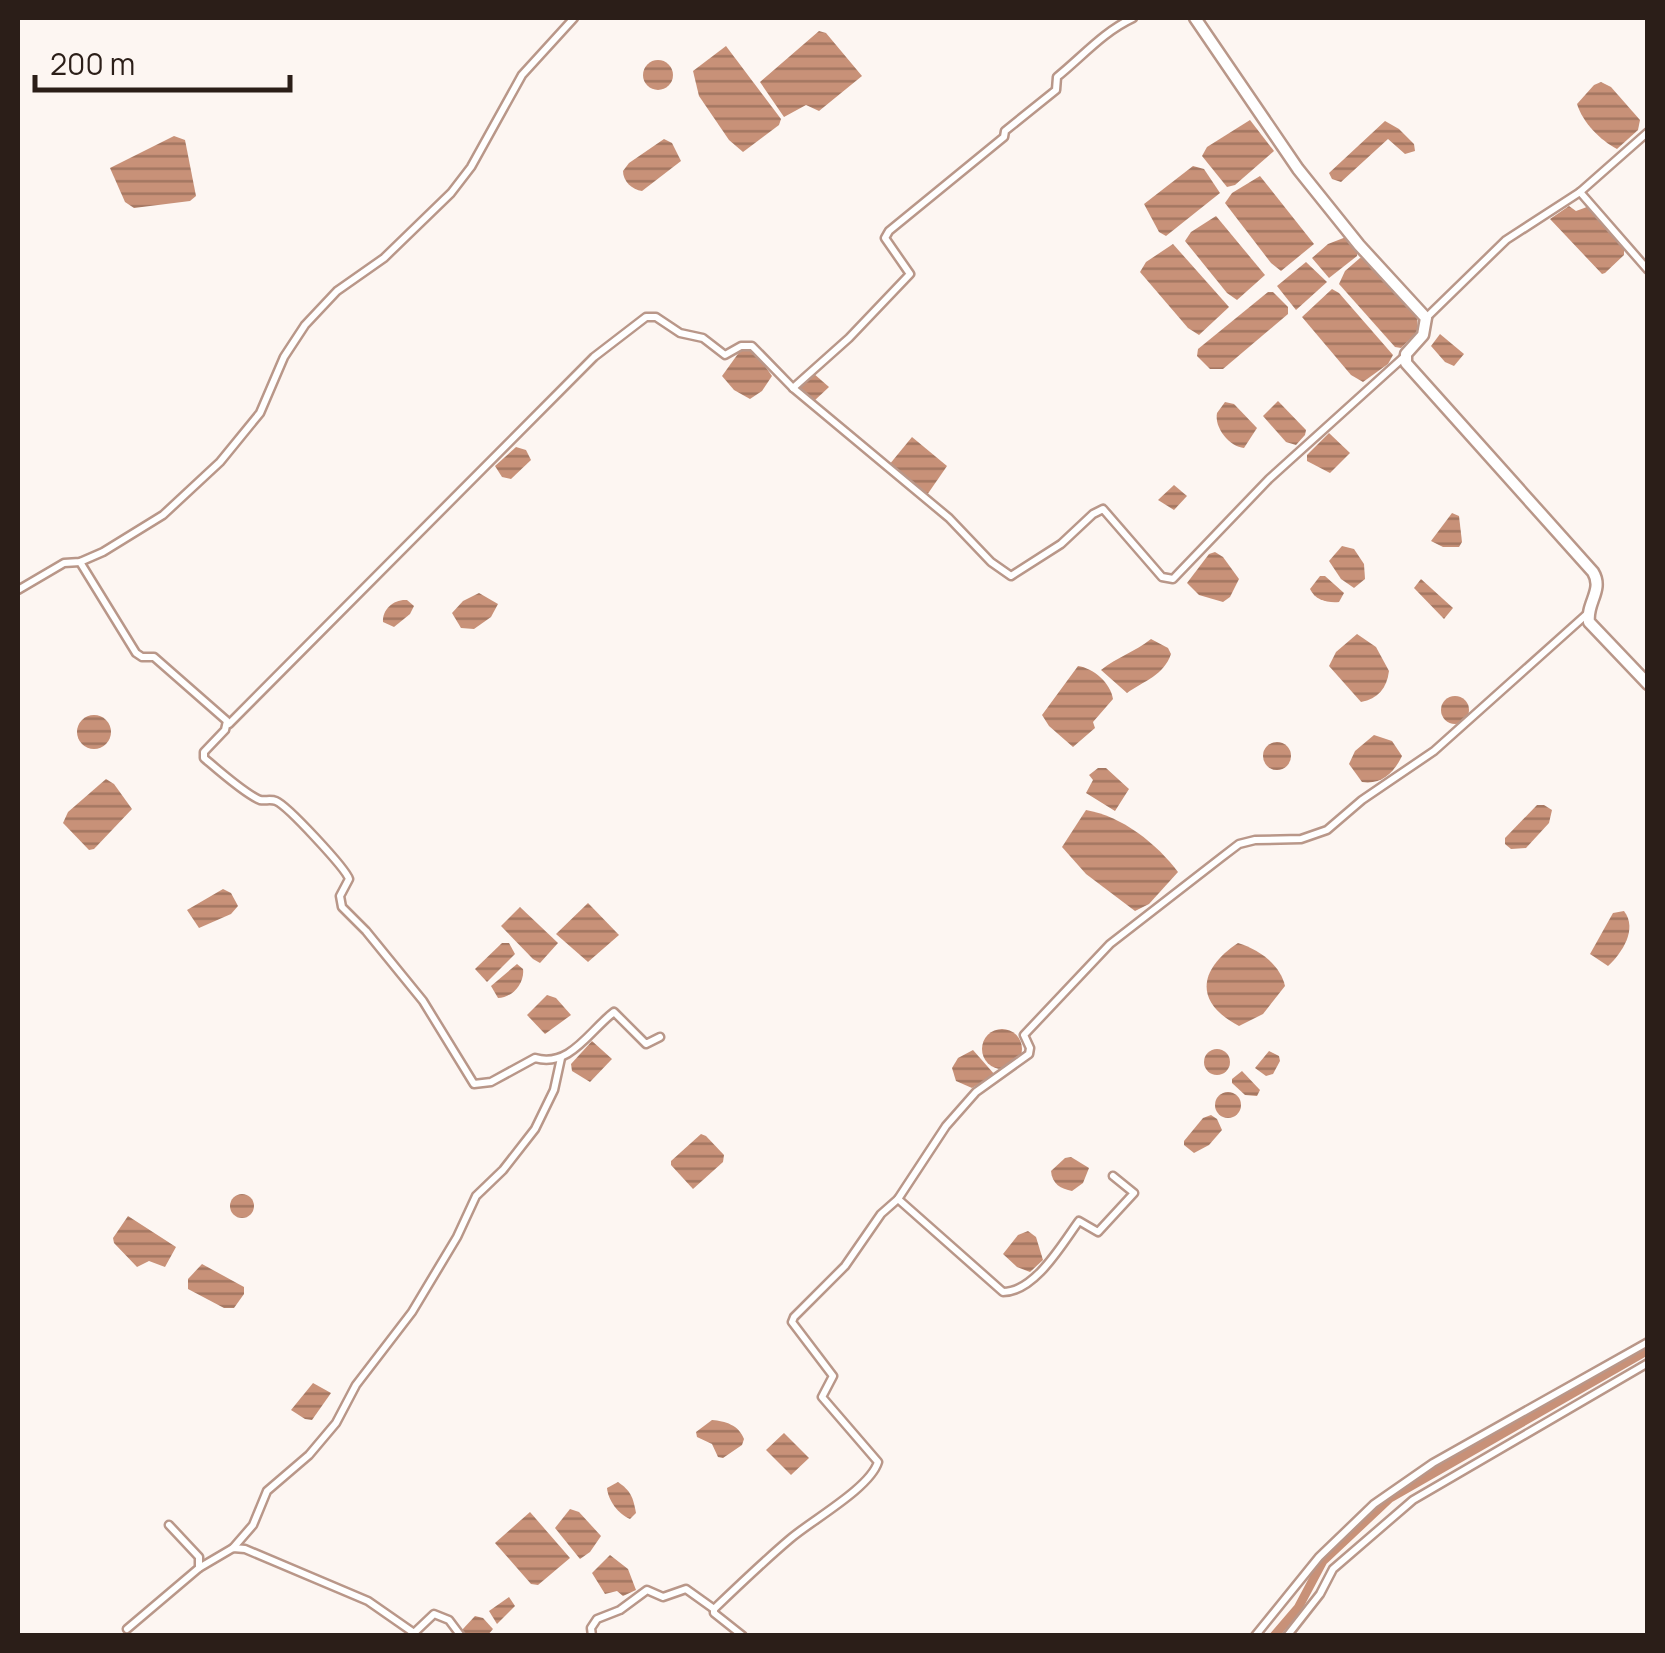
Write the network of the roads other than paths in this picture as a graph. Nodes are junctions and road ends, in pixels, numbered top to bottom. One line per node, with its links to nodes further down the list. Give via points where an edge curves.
1 (574, 18): 10 (street, via 522,75 451,193 305,325 260,412 220,462 163,515)
2 (1133, 18): 9 (street, via 1093,42 1056,77 1056,90 889,231 885,238 910,274)
3 (1196, 18): 7 (main road, via 1298,170)
4 (1648, 132): 5 (street)
5 (1580, 192): 6 (street); 7 (street, via 1506,240)
6 (1648, 270)
7 (1426, 318): 8 (main road, via 1423,335)
8 (1404, 357): 9 (street, via 1268,479 1169,580 1103,509 1032,565 1006,573); 12 (main road, via 1593,572 1598,586)
9 (793, 388): 14 (street, via 752,346 725,355 703,338 646,317 594,358)
10 (80, 562): 11 (street, via 64,563); 14 (street, via 136,653 154,657)
11 (18, 590)
12 (1588, 614): 13 (main road); 18 (street, via 1434,751 1327,830 1240,844 1110,944 1024,1035 1028,1054 976,1092 946,1126)
13 (1648, 684)
14 (229, 724): 16 (street, via 204,758 260,800 275,800 346,870 342,906 423,1001 472,1082 492,1082 534,1058)
15 (660, 1037): 16 (street, via 646,1044 614,1012)
16 (561, 1058): 22 (street, via 535,1130 476,1196 412,1312 336,1423 268,1492)
17 (1113, 1176): 18 (street, via 1134,1193 1110,1222 1098,1232 1079,1221 1014,1292 1003,1292)
18 (898, 1200): 24 (street, via 792,1322 833,1376 822,1396 878,1462 876,1469)
19 (1648, 1342): 29 (street, via 1374,1504 1319,1557)
20 (1648, 1363): 30 (street, via 1413,1500 1333,1569)
21 (169, 1525): 23 (street, via 199,1557)
22 (233, 1548): 23 (street); 26 (street, via 333,1584 414,1632 434,1614)
23 (199, 1568): 25 (street)
24 (714, 1609): 27 (street, via 686,1589 663,1597 648,1590 597,1618); 28 (street)
25 (127, 1629)
26 (461, 1636)
27 (592, 1636)
28 (743, 1636)
29 (1255, 1636)
30 (1287, 1636)

